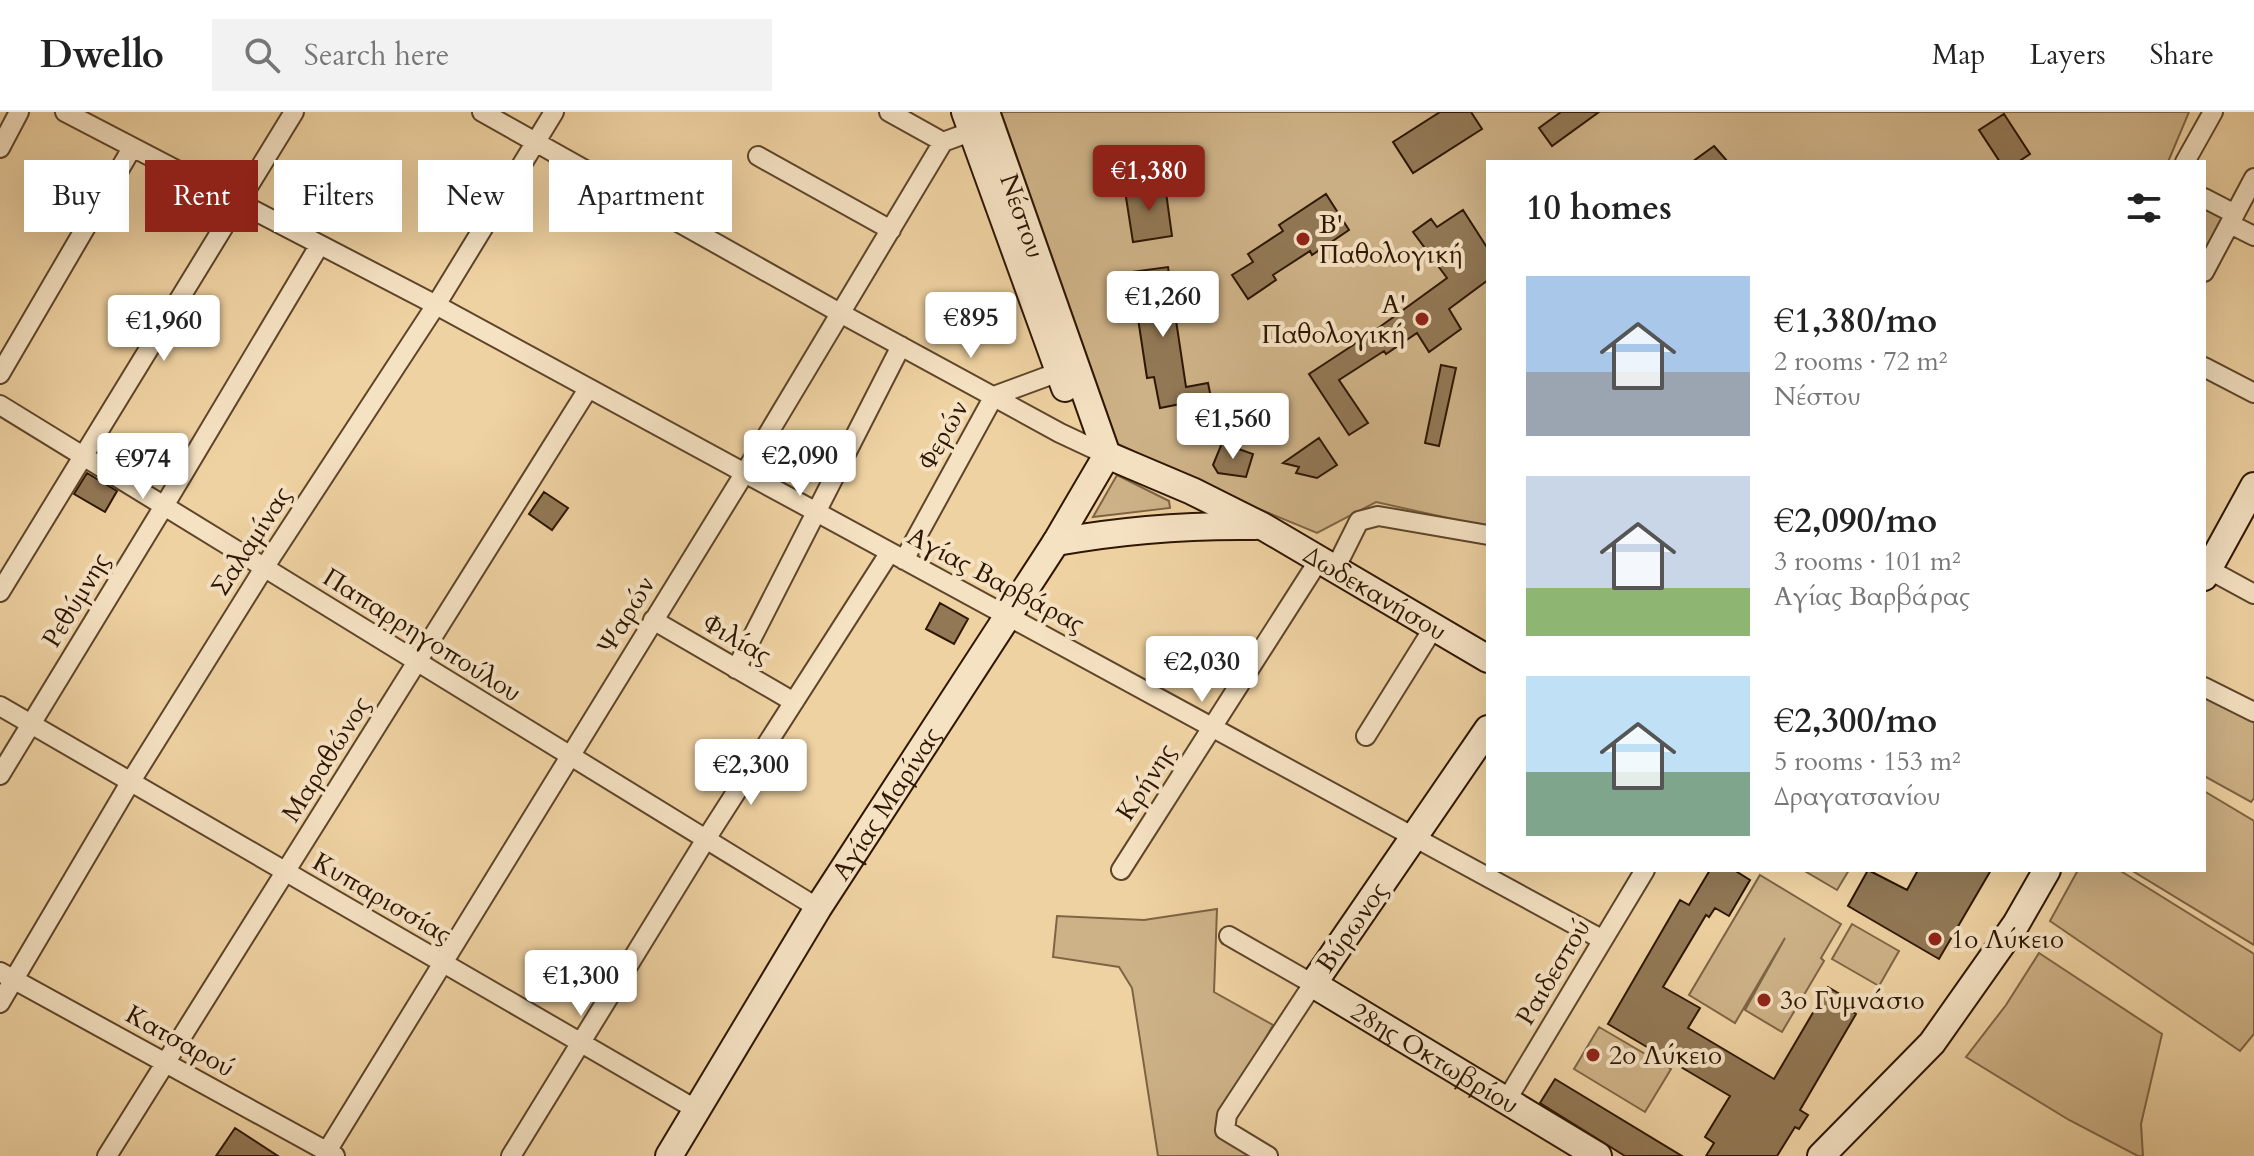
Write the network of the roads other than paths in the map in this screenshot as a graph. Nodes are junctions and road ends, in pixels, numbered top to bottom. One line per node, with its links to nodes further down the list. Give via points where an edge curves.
1 (19, 112): 11 (street)
2 (65, 112): 12 (street, Αγίας Βαρβάρας)
3 (294, 112): 16 (street)
4 (482, 112): 9 (street)
5 (554, 112): 9 (street, Σαλαμίνας)
6 (889, 112): 10 (street)
7 (2213, 112): 15 (street)
8 (979, 120): 10 (street); 30 (street, Νέστου); 36 (street, Νέστου)
9 (535, 142): 26 (street, Σαλαμίνας); 27 (street)
10 (943, 142): 21 (street, Ψαρών)
11 (0, 148)
12 (132, 148): 14 (street, Αγίας Βαρβάρας); 31 (street)
13 (758, 156): 21 (street)
14 (155, 160)
15 (2186, 160)
16 (258, 169)
17 (2254, 178): 20 (street)
18 (2206, 200): 20 (street)
19 (258, 214): 24 (street, Αγίας Βαρβάρας)
20 (2232, 219): 23 (street); 25 (street)
21 (891, 230): 27 (street, Ψαρών)
22 (219, 232): 37 (street)
23 (2254, 236)
24 (319, 246): 26 (street, Αγίας Βαρβάρας); 40 (street, Ρεθύμνης)
25 (2206, 268)
26 (436, 305): 32 (street, Αγίας Βαρβάρας); 47 (street, Σαλαμίνας)
27 (840, 313): 28 (street); 38 (street, Ψαρών)
28 (901, 346): 34 (street); 41 (street)
29 (2206, 368): 33 (street)
30 (1059, 372): 34 (street, Φερών); 36 (street, Νέστου)
31 (0, 374)
32 (588, 389): 38 (street, Αγίας Βαρβάρας); 55 (street, Μαραθώνος)
33 (2254, 393)
34 (994, 396): 36 (street); 45 (street, Φερών)
35 (0, 405): 37 (street, Παπαρρηγοπούλου)
36 (1096, 450): 42 (street, Δωδεκανήσου); 44 (street, Αγίας Μαρίνας)
37 (83, 456): 40 (street, Παπαρρηγοπούλου); 49 (street)
38 (744, 474): 41 (street, Αγίας Βαρβάρας); 52 (street, Ψαρών)
39 (2254, 486): 48 (street)
40 (164, 506): 47 (street, Παπαρρηγοπούλου); 61 (street, Ρεθύμνης)
41 (816, 512): 45 (street, Αγίας Βαρβάρας); 56 (street)
42 (1262, 526): 44 (street, Δωδεκανήσου, via 1147,529); 46 (street, Δωδεκανήσου)
43 (1486, 535): 46 (street, Κρήνης, via 1378,516 1359,521)
44 (1056, 542): 51 (street, Αγίας Μαρίνας)
45 (897, 556): 51 (street, Αγίας Βαρβάρας); 58 (street, Φερών)
46 (1327, 565): 53 (street, Δωδεκανήσου); 62 (street, Κρήνης)
47 (264, 568): 55 (street, Παπαρρηγοπούλου); 67 (street, Σαλαμίνας)
48 (2206, 573): 50 (street)
49 (0, 592)
50 (2254, 594)
51 (1008, 616): 62 (street, Αγίας Βαρβάρας); 74 (street, Αγίας Μαρίνας)
52 (653, 620): 56 (street, Φιλίας); 65 (street, Ψαρών)
53 (1434, 627): 54 (street, Δωδεκανήσου); 64 (street)
54 (1486, 658)
55 (418, 662): 65 (street, Παπαρρηγοπούλου); 71 (street, Μαραθώνος)
56 (736, 669): 58 (street, Φιλίας)
57 (2206, 688): 60 (street)
58 (794, 702): 69 (street, Φερών)
59 (0, 706): 61 (street, Κυπαρισσίας)
60 (2254, 712)
61 (31, 724): 66 (street, Ρεθύμνης); 67 (street, Κυπαρισσίας)
62 (1212, 727): 68 (street, Αγίας Βαρβάρας); 70 (street, Κρήνης)
63 (1486, 732): 68 (street, Βύρωνος)
64 (1366, 736)
65 (571, 756): 69 (street, Παπαρρηγοπούλου); 77 (street, Ψαρών)
66 (0, 775)
67 (131, 781): 71 (street, Κυπαρισσίας); 78 (street, Σαλαμίνας)
68 (1415, 838): 76 (street, Αγίας Βαρβάρας); 79 (street, Βύρωνος)
69 (706, 839): 74 (street, Παπαρρηγοπούλου); 81 (street, Φερών)
70 (1121, 870)
71 (287, 872): 77 (street, Κυπαρισσίας); 82 (street, Μαραθώνος)
72 (1644, 872): 76 (street, Ραιδεστού)
73 (2046, 872): 91 (street, via 1932,1043)
74 (818, 908): 84 (street, Αγίας Μαρίνας)
75 (1229, 936): 79 (street, 28ης Οκτωβρίου)
76 (1603, 940): 83 (street, Ραιδεστού)
77 (444, 964): 81 (street, Κυπαρισσίας); 85 (street, Ψαρών)
78 (7, 976): 80 (street, Σαλαμίνας); 82 (street, Κατσαρού)
79 (1313, 984): 83 (street, 28ης Οκτωβρίου); 89 (street, Βύρωνος, via 1227,1115 1225,1130)
80 (0, 1003)
81 (582, 1043): 84 (street, Κυπαρισσίας); 87 (street, Φερών)
82 (166, 1063): 85 (street, Κατσαρού); 86 (street, Μαραθώνος)
83 (1506, 1101): 90 (street, 28ης Οκτωβρίου)
84 (697, 1110): 88 (street, Αγίας Μαρίνας)
85 (329, 1154)
86 (107, 1156)
87 (511, 1156)
88 (669, 1156)
89 (1268, 1156)
90 (1598, 1156)
91 (1821, 1156)

